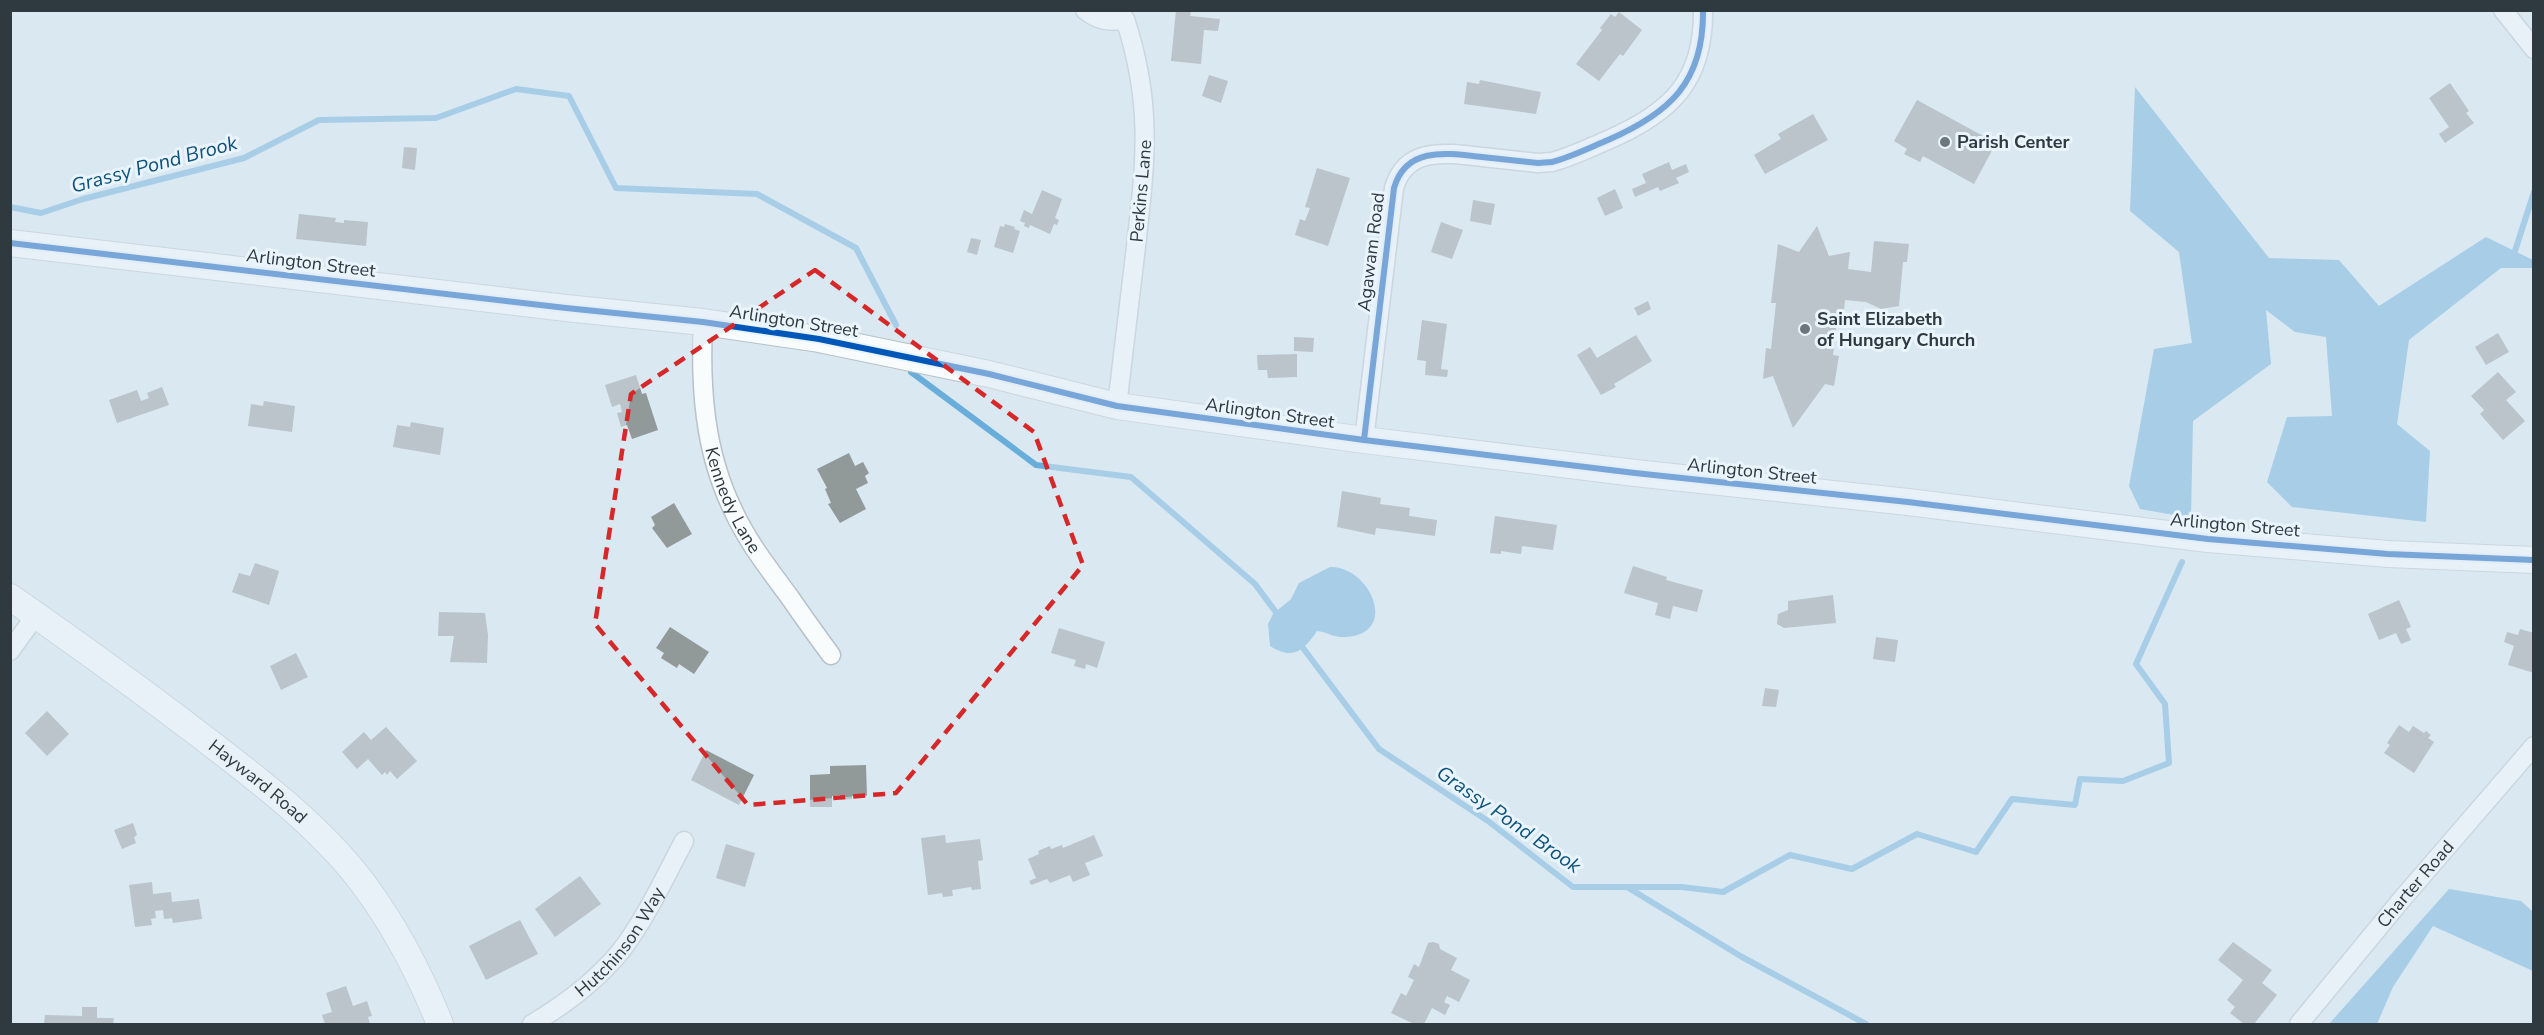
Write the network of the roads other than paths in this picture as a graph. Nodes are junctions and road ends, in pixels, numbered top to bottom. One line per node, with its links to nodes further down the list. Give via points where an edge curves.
1 (1085, 10): 7 (street, Perkins Lane, via 1109,21 1125,19 1146,116 1145,172)
2 (1703, 10): 8 (street, Agawam Road, via 1701,48 1689,78 1666,107 1633,129 1552,162 1440,153 1418,159 1402,170 1394,188)
3 (2503, 10): 4 (street)
4 (2534, 49)
5 (10, 243): 6 (street, Arlington Street)
6 (703, 322): 7 (street, Arlington Street, via 819,339 989,374); 13 (street, Kennedy Lane, via 701,368 705,413 723,487 759,556)
7 (1117, 406): 8 (street, Arlington Street)
8 (1364, 440): 9 (street, Arlington Street, via 2208,539 2388,554)
9 (2534, 560)
10 (10, 597): 11 (street, Hayward Road)
11 (36, 615): 12 (street); 16 (street, Hayward Road, via 234,761 326,841 397,932)
12 (10, 651)
13 (831, 655)
14 (2534, 746): 18 (street, Charter Road)
15 (684, 841): 17 (street, Hutchinson Way, via 620,951 586,986)
16 (440, 1024)
17 (532, 1024)
18 (2299, 1024)

